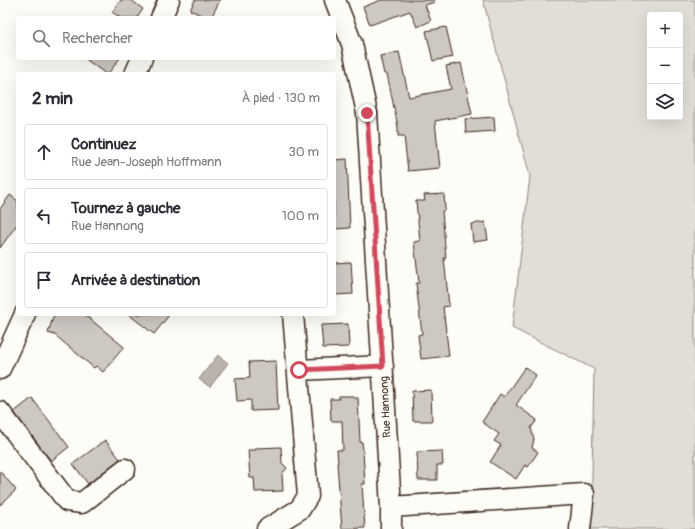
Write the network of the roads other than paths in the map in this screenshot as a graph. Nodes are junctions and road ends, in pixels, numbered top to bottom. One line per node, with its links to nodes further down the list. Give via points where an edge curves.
1 (169, 0): 3 (street)
2 (336, 0): 8 (street, Rue Hannong, via 352,44 367,113)
3 (161, 16)
4 (141, 60): 5 (street)
5 (136, 72)
6 (25, 316): 9 (street)
7 (293, 316): 10 (street)
8 (383, 366): 10 (street); 13 (street, Rue Hannong)
9 (0, 369)
10 (299, 370): 14 (street, via 308,496 300,509)
11 (0, 412): 12 (street, via 66,501 82,503)
12 (125, 469)
13 (390, 507): 15 (street, Rue Hannong); 16 (street, via 584,494)
14 (267, 529)
15 (390, 529)
16 (580, 529)

